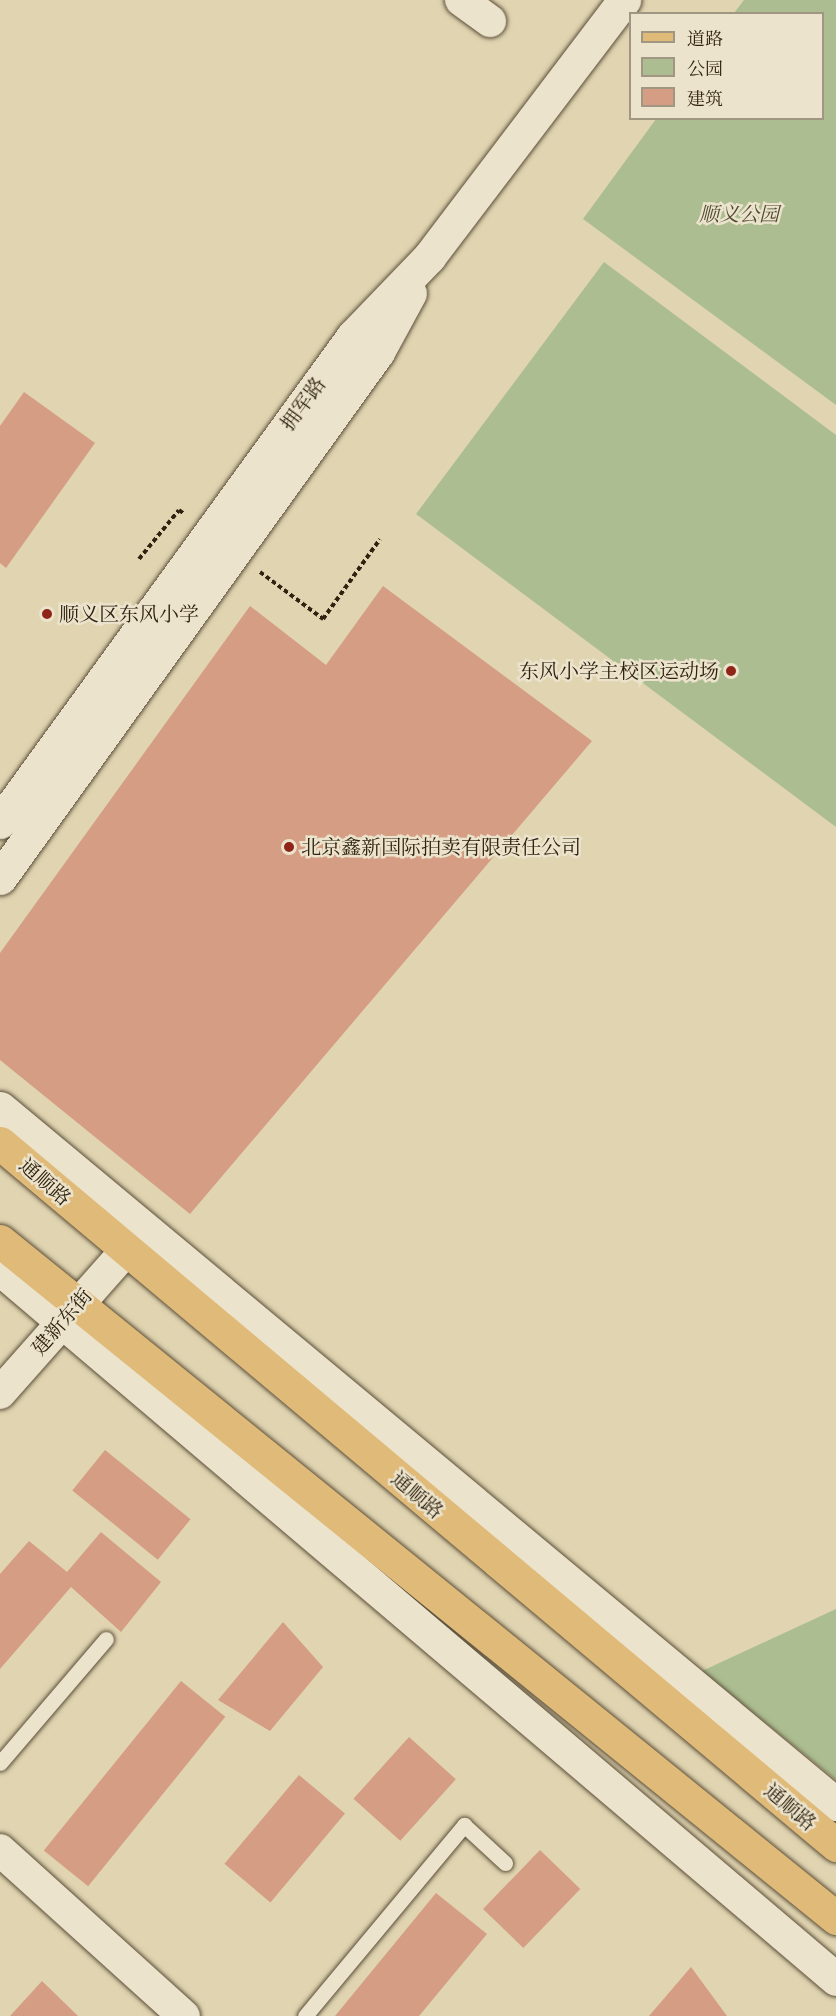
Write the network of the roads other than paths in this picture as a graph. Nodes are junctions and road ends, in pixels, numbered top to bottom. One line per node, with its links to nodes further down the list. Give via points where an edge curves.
1 (461, 0): 3 (street)
2 (624, 0): 4 (street, 拥军路)
3 (490, 21)
4 (429, 257): 5 (street, 拥军路, via 353,336); 6 (street, via 378,352)
5 (0, 822)
6 (0, 878)
7 (0, 1108): 9 (street)
8 (0, 1143): 9 (main road, 通顺路)
9 (134, 1240): 12 (street, 建新东街); 16 (street); 17 (main road, 通顺路, via 568,1621)
10 (0, 1241): 12 (main road)
11 (0, 1269): 12 (street)
12 (72, 1310): 13 (street, 建新东街); 20 (main road, via 532,1670); 21 (street)
13 (0, 1393)
14 (106, 1639): 15 (lane)
15 (0, 1764)
16 (836, 1804)
17 (836, 1845)
18 (0, 1850): 22 (street)
19 (505, 1863): 23 (lane, via 464,1825)
20 (836, 1918)
21 (836, 1979)
22 (184, 2016)
23 (305, 2016)

